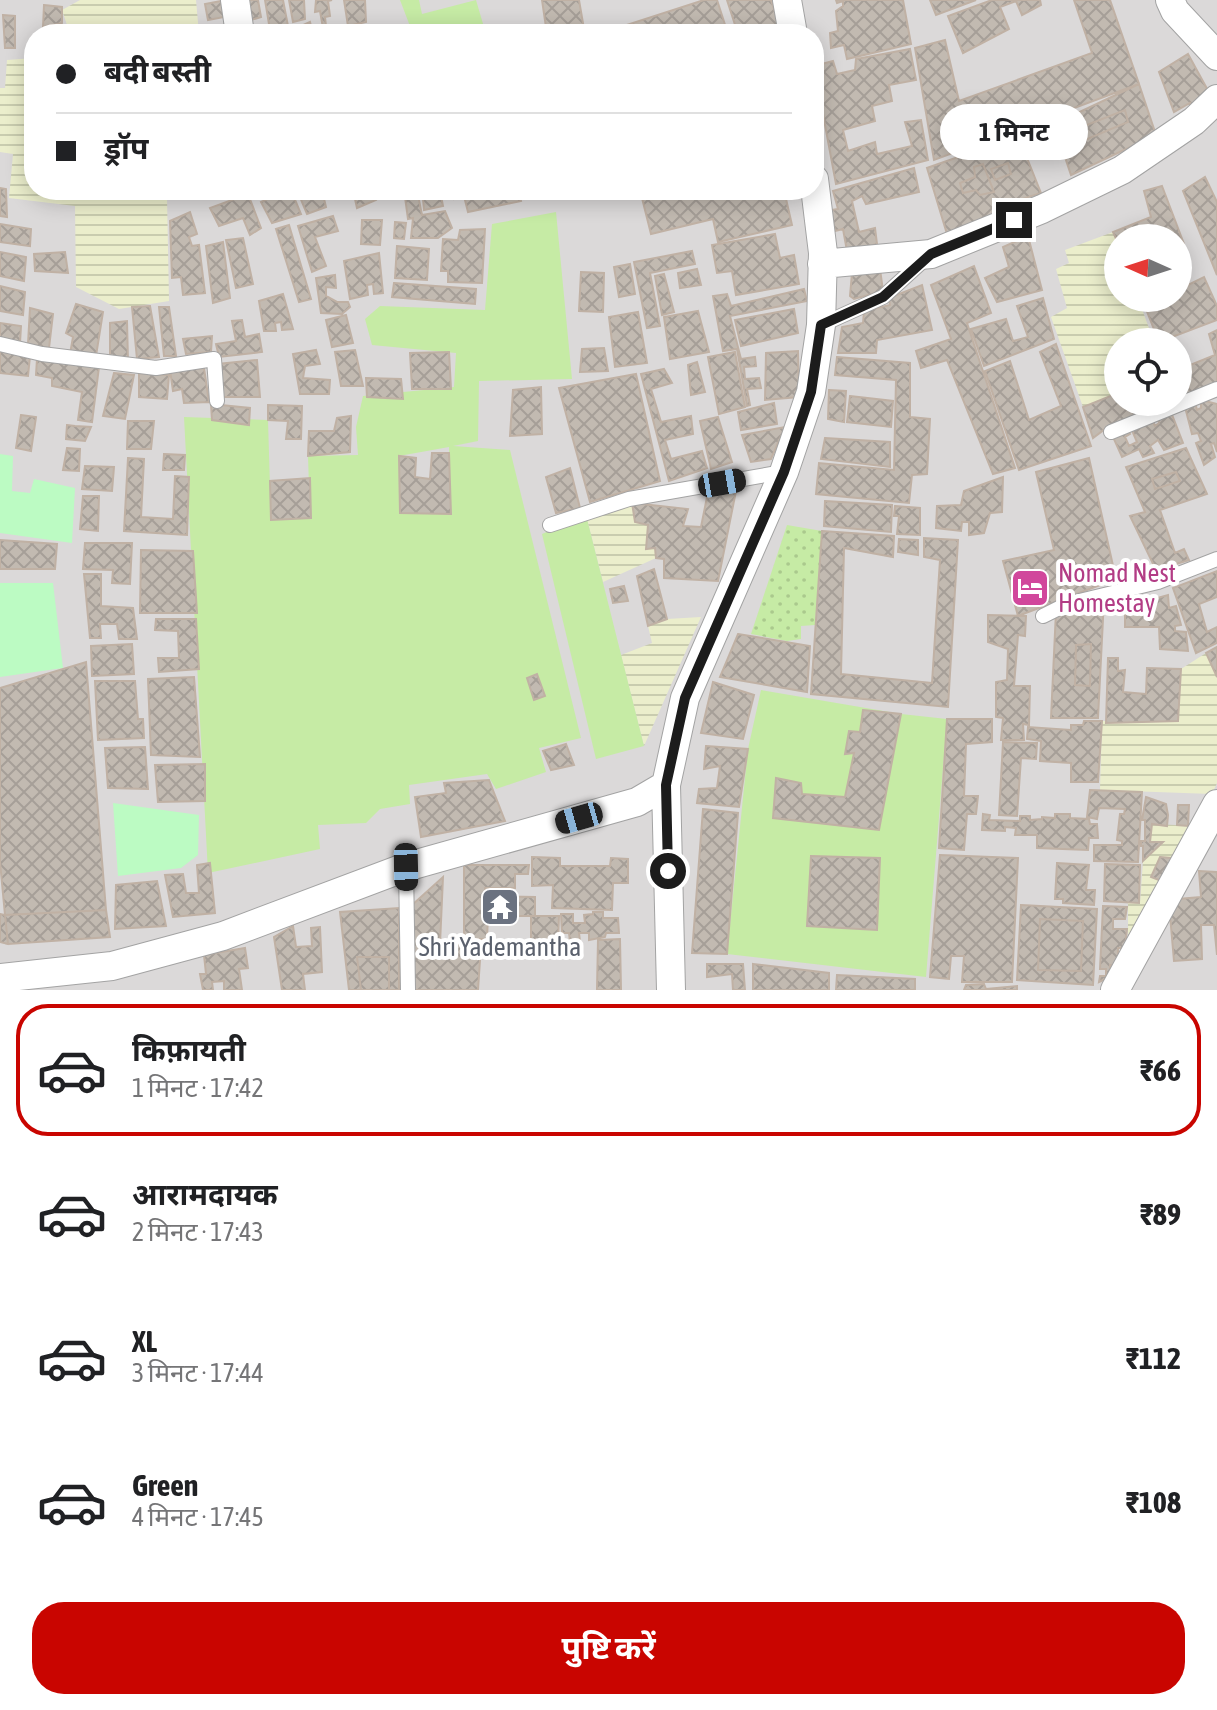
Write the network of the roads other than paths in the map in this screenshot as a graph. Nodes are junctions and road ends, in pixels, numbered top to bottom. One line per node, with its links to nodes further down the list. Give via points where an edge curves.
1 (235, 0): 4 (street)
2 (787, 0): 5 (street)
3 (1170, 0): 6 (street)
4 (239, 24)
5 (791, 24)
6 (1217, 56)
7 (1217, 99): 9 (street, via 1122,170)
8 (817, 200): 10 (street)
9 (931, 254): 10 (street); 11 (lane, via 883,297)
10 (822, 264): 11 (street)
11 (821, 325): 16 (street, via 811,392)
12 (0, 344): 14 (lane, via 156,368 214,359)
13 (1217, 389): 15 (lane)
14 (217, 401)
15 (1111, 432)
16 (784, 472): 17 (lane, via 629,499); 20 (street, via 685,698)
17 (550, 525)
18 (1217, 559): 19 (lane)
19 (1043, 616)
20 (666, 785): 22 (street, via 637,802); 25 (street)
21 (1217, 804): 26 (street)
22 (406, 867): 23 (street, via 223,936 112,966); 24 (lane)
23 (0, 978)
24 (408, 990)
25 (671, 990)
26 (1115, 990)

